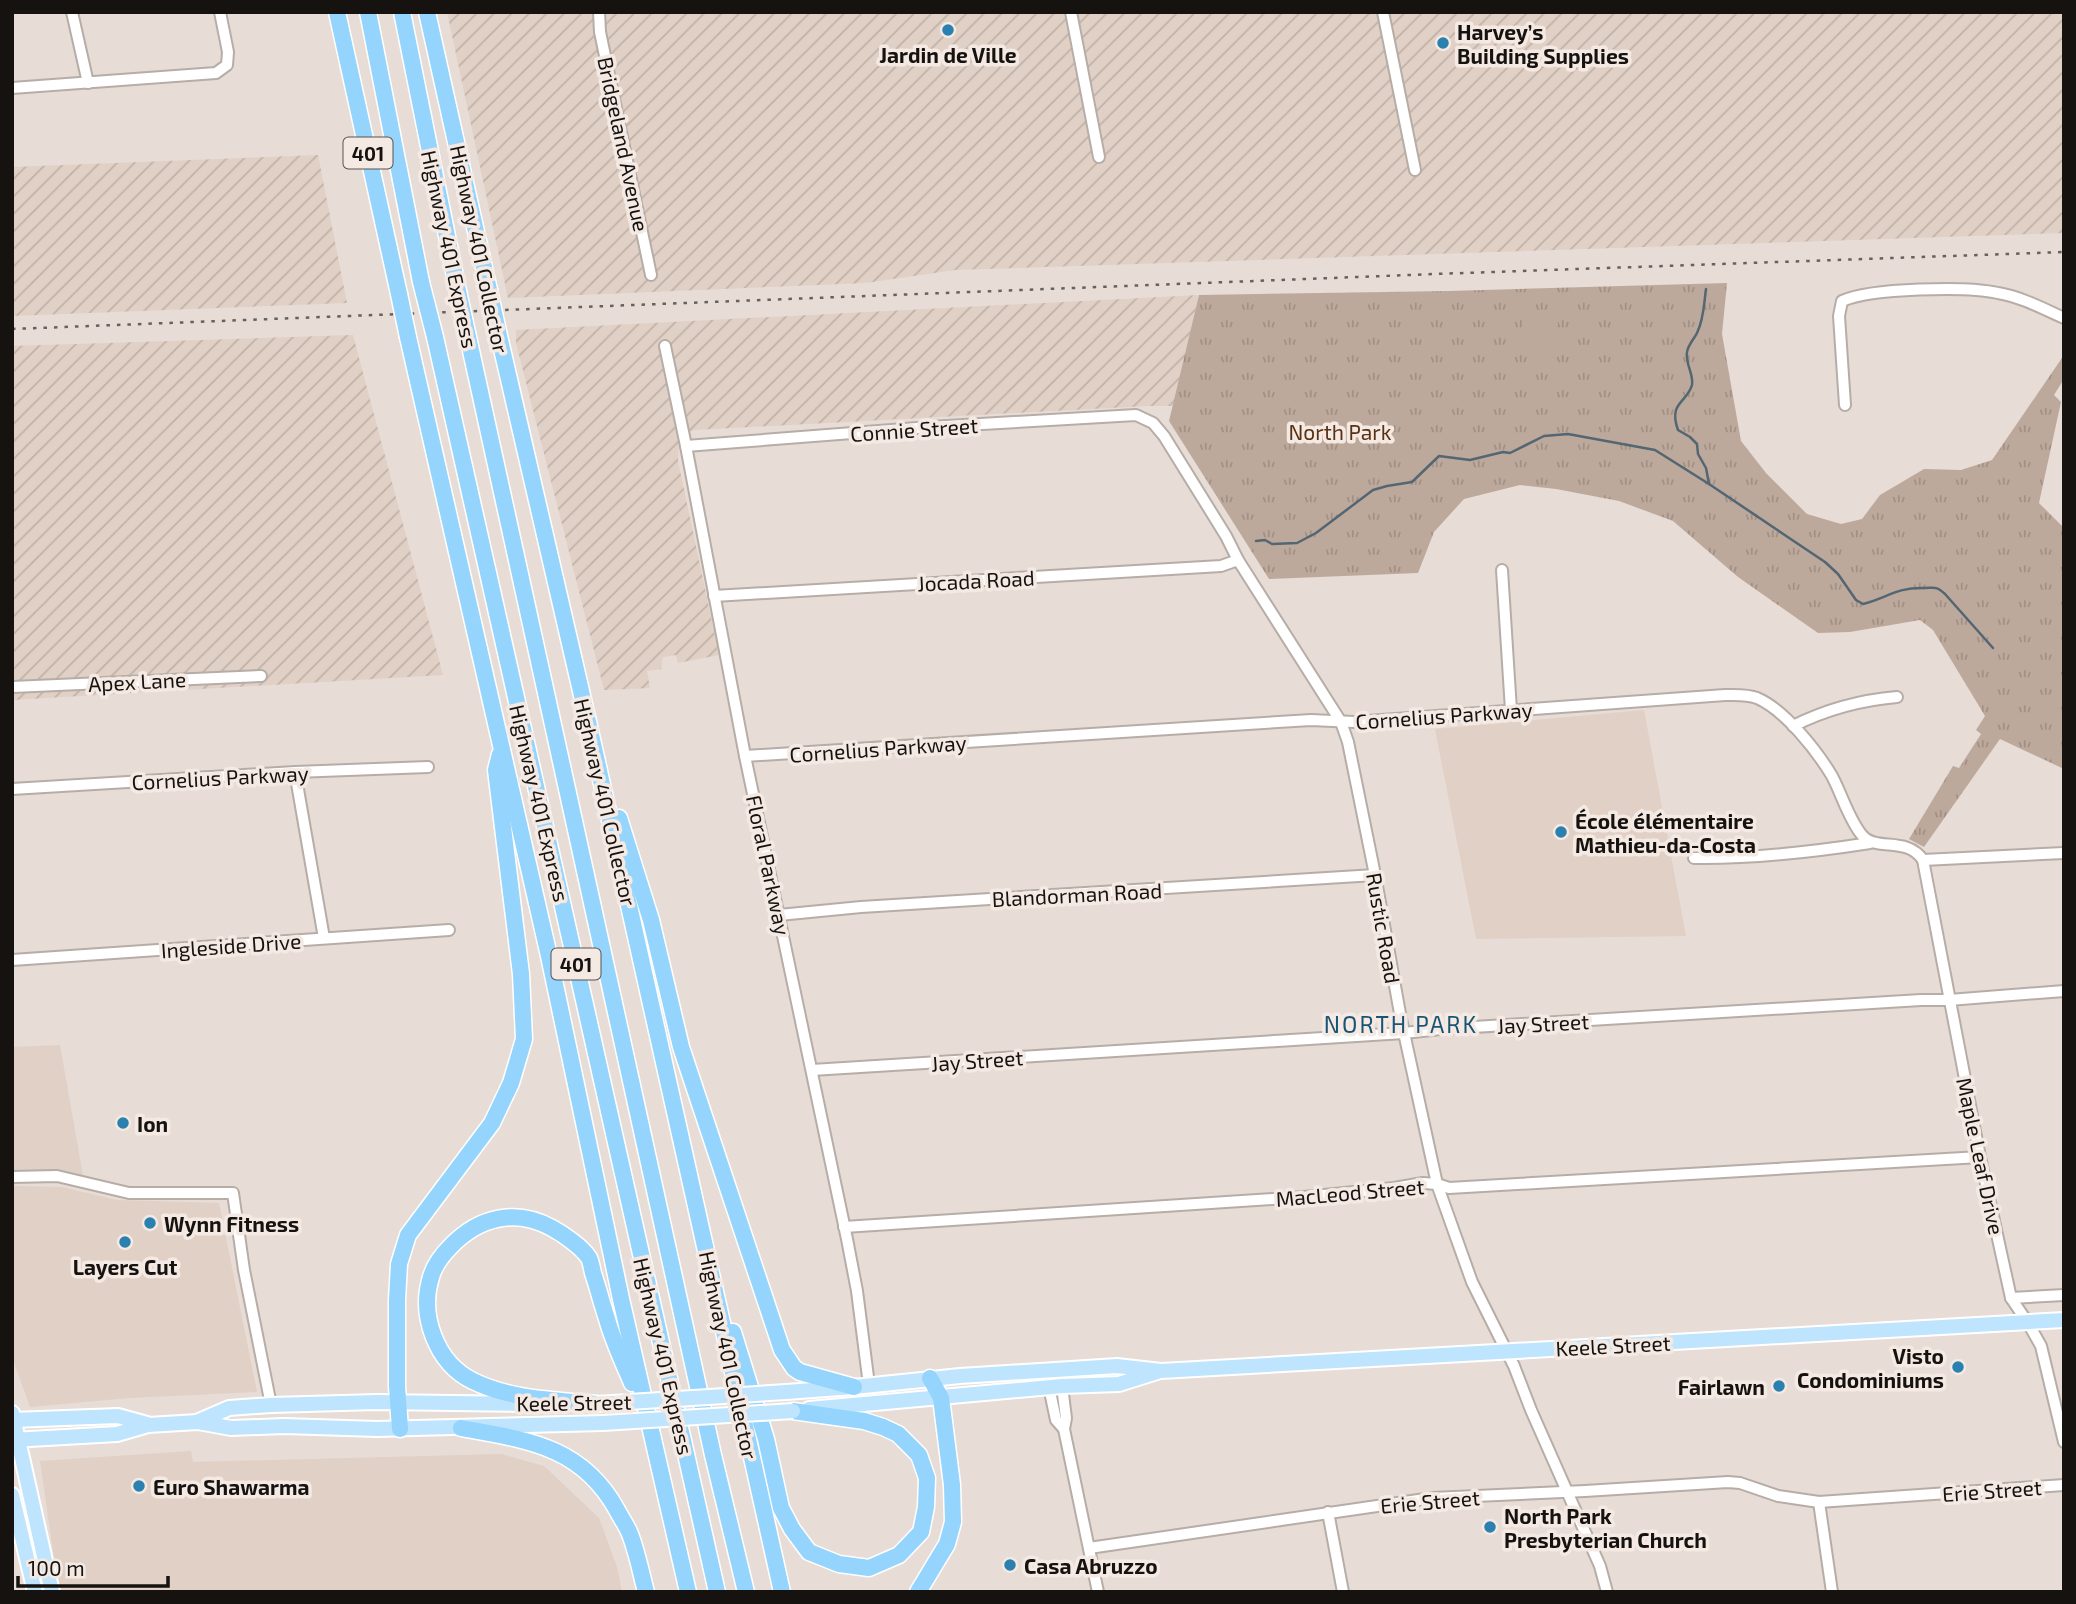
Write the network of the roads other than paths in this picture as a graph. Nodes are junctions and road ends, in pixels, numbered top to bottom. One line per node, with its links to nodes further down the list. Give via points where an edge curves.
1 (72, 12): 10 (street)
2 (220, 12): 10 (street, via 228,52 227,65 216,74)
3 (337, 12): 30 (highway, 401, bridge)
4 (368, 12): 87 (highway, Highway 401 Express / 401, bridge, via 421,282)
5 (401, 12): 88 (highway, Highway 401 Express / 401, bridge, via 468,337)
6 (427, 12): 27 (highway, Highway 401 Collector, bridge)
7 (599, 12): 14 (street, Bridgeland Avenue)
8 (1071, 12): 12 (street)
9 (1383, 12): 13 (street)
10 (88, 82): 11 (street)
11 (12, 88)
12 (1099, 157)
13 (1415, 170)
14 (651, 275)
15 (2064, 317): 17 (street, via 2024,300 1966,289 1850,297 1842,301 1839,316)
16 (665, 346): 19 (street, Floral Parkway)
17 (1845, 405)
18 (1141, 416): 19 (street, Connie Street); 20 (street, Rustic Road, via 1164,436)
19 (686, 446): 22 (street, Floral Parkway)
20 (1238, 560): 22 (street, Jocada Road, via 1221,566); 28 (street, Rustic Road)
21 (1502, 570): 26 (street)
22 (714, 596): 31 (street, Floral Parkway)
23 (261, 676): 24 (street, Apex Lane)
24 (12, 687)
25 (1897, 696): 29 (street, via 1812,716)
26 (1511, 710): 28 (street, Cornelius Parkway); 29 (street, Cornelius Parkway, via 1745,695 1776,710)
27 (587, 717): 51 (highway, Highway 401 Collector); 61 (highway, via 652,920 681,1047 782,1350 800,1371)
28 (1341, 722): 31 (street, Cornelius Parkway, via 1311,720); 39 (street, Rustic Road)
29 (1793, 726): 35 (street, Cornelius Parkway, via 1832,777 1861,835)
30 (502, 745): 64 (highway, via 496,770 521,974 524,1040 492,1123 408,1235 399,1264 397,1300); 74 (highway, 401)
31 (746, 756): 40 (street, Floral Parkway)
32 (428, 767): 33 (street, Cornelius Parkway)
33 (295, 772): 34 (street, Cornelius Parkway); 42 (street)
34 (12, 789)
35 (1870, 843): 37 (street); 38 (street, via 1907,847)
36 (2064, 853): 38 (street)
37 (1694, 858)
38 (1923, 860): 45 (street, Maple Leaf Drive)
39 (1375, 875): 40 (street, Blandorman Road); 46 (street, Rustic Road)
40 (779, 915): 47 (street, Floral Parkway)
41 (449, 930): 42 (street, Ingleside Drive)
42 (324, 938): 43 (street, Ingleside Drive)
43 (12, 960)
44 (2064, 991): 45 (street, Jay Street)
45 (1950, 1000): 46 (street, Jay Street); 48 (street, Maple Leaf Drive)
46 (1404, 1033): 47 (street, Jay Street); 50 (street, Rustic Road)
47 (812, 1070): 52 (street, Floral Parkway)
48 (1980, 1157): 50 (street, MacLeod Street, via 1449,1188); 54 (street, Maple Leaf Drive)
49 (12, 1177): 66 (street, via 57,1176 129,1193 233,1193)
50 (1437, 1184): 52 (street, MacLeod Street); 57 (street, Rustic Road, via 1472,1282)
51 (700, 1221): 67 (highway, via 766,1439 782,1508 792,1528 809,1552 839,1564 870,1568 900,1555 921,1532 926,1507 927,1478 919,1455 898,1434 883,1427); 89 (highway, Highway 401 Collector)
52 (845, 1227): 61 (street, Floral Parkway, via 856,1291)
53 (2064, 1295): 54 (street)
54 (2011, 1298): 56 (street, Maple Leaf Drive)
55 (2064, 1320): 56 (main road, Keele Street)
56 (2028, 1323): 57 (main road, Keele Street); 68 (street, Maple Leaf Drive, via 2041,1346)
57 (1507, 1351): 59 (main road, Keele Street); 78 (street, Rustic Road)
58 (1072, 1368): 59 (main road, Keele Street, via 1117,1366); 60 (main road, Keele Street); 62 (street, via 1056,1379)
59 (1161, 1371): 62 (main road, Keele Street, via 1119,1384)
60 (930, 1378): 61 (main road, Keele Street); 63 (highway)
61 (861, 1386): 65 (main road, Keele Street, bridge)
62 (1055, 1387): 63 (main road, Keele Street); 82 (street, via 1056,1420 1064,1429)
63 (941, 1398): 67 (main road, Keele Street); 90 (highway, via 953,1485 953,1522 947,1544)
64 (399, 1403): 65 (main road, Keele Street); 66 (main road, Keele Street); 73 (highway)
65 (597, 1404): 74 (highway, via 514,1396 470,1380 450,1364 435,1343 428,1318 428,1292 444,1253 463,1233 478,1224 511,1217 538,1220 588,1257 608,1324)
66 (271, 1405): 70 (main road, Keele Street, via 229,1408)
67 (793, 1411): 72 (main road, Keele Street, bridge)
68 (2061, 1415): 76 (street, Maple Leaf Drive)
69 (13, 1418): 71 (main road, Keele Street, via 118,1416); 75 (main road)
70 (198, 1422): 71 (main road, Keele Street); 73 (main road, Keele Street, via 231,1428)
71 (149, 1425): 75 (main road, Keele Street, via 117,1434)
72 (461, 1428): 73 (main road, Keele Street); 85 (highway, via 538,1443 583,1467 607,1492 630,1533)
73 (400, 1429)
74 (651, 1433): 86 (highway, 401)
75 (16, 1440): 84 (main road)
76 (2064, 1442)
77 (2064, 1485): 80 (street, Erie Street)
78 (1567, 1492): 80 (street, Erie Street, via 1728,1482); 81 (street, Erie Street, via 1432,1498); 93 (street, Rustic Road)
79 (12, 1495): 83 (main road)
80 (1819, 1502): 94 (street)
81 (1328, 1512): 82 (street, Erie Street); 92 (street)
82 (1088, 1548): 91 (street)
83 (35, 1592)
84 (52, 1592)
85 (646, 1592)
86 (688, 1592)
87 (717, 1592)
88 (746, 1592)
89 (782, 1592)
90 (918, 1592)
91 (1098, 1592)
92 (1343, 1592)
93 (1607, 1592)
94 (1832, 1592)

